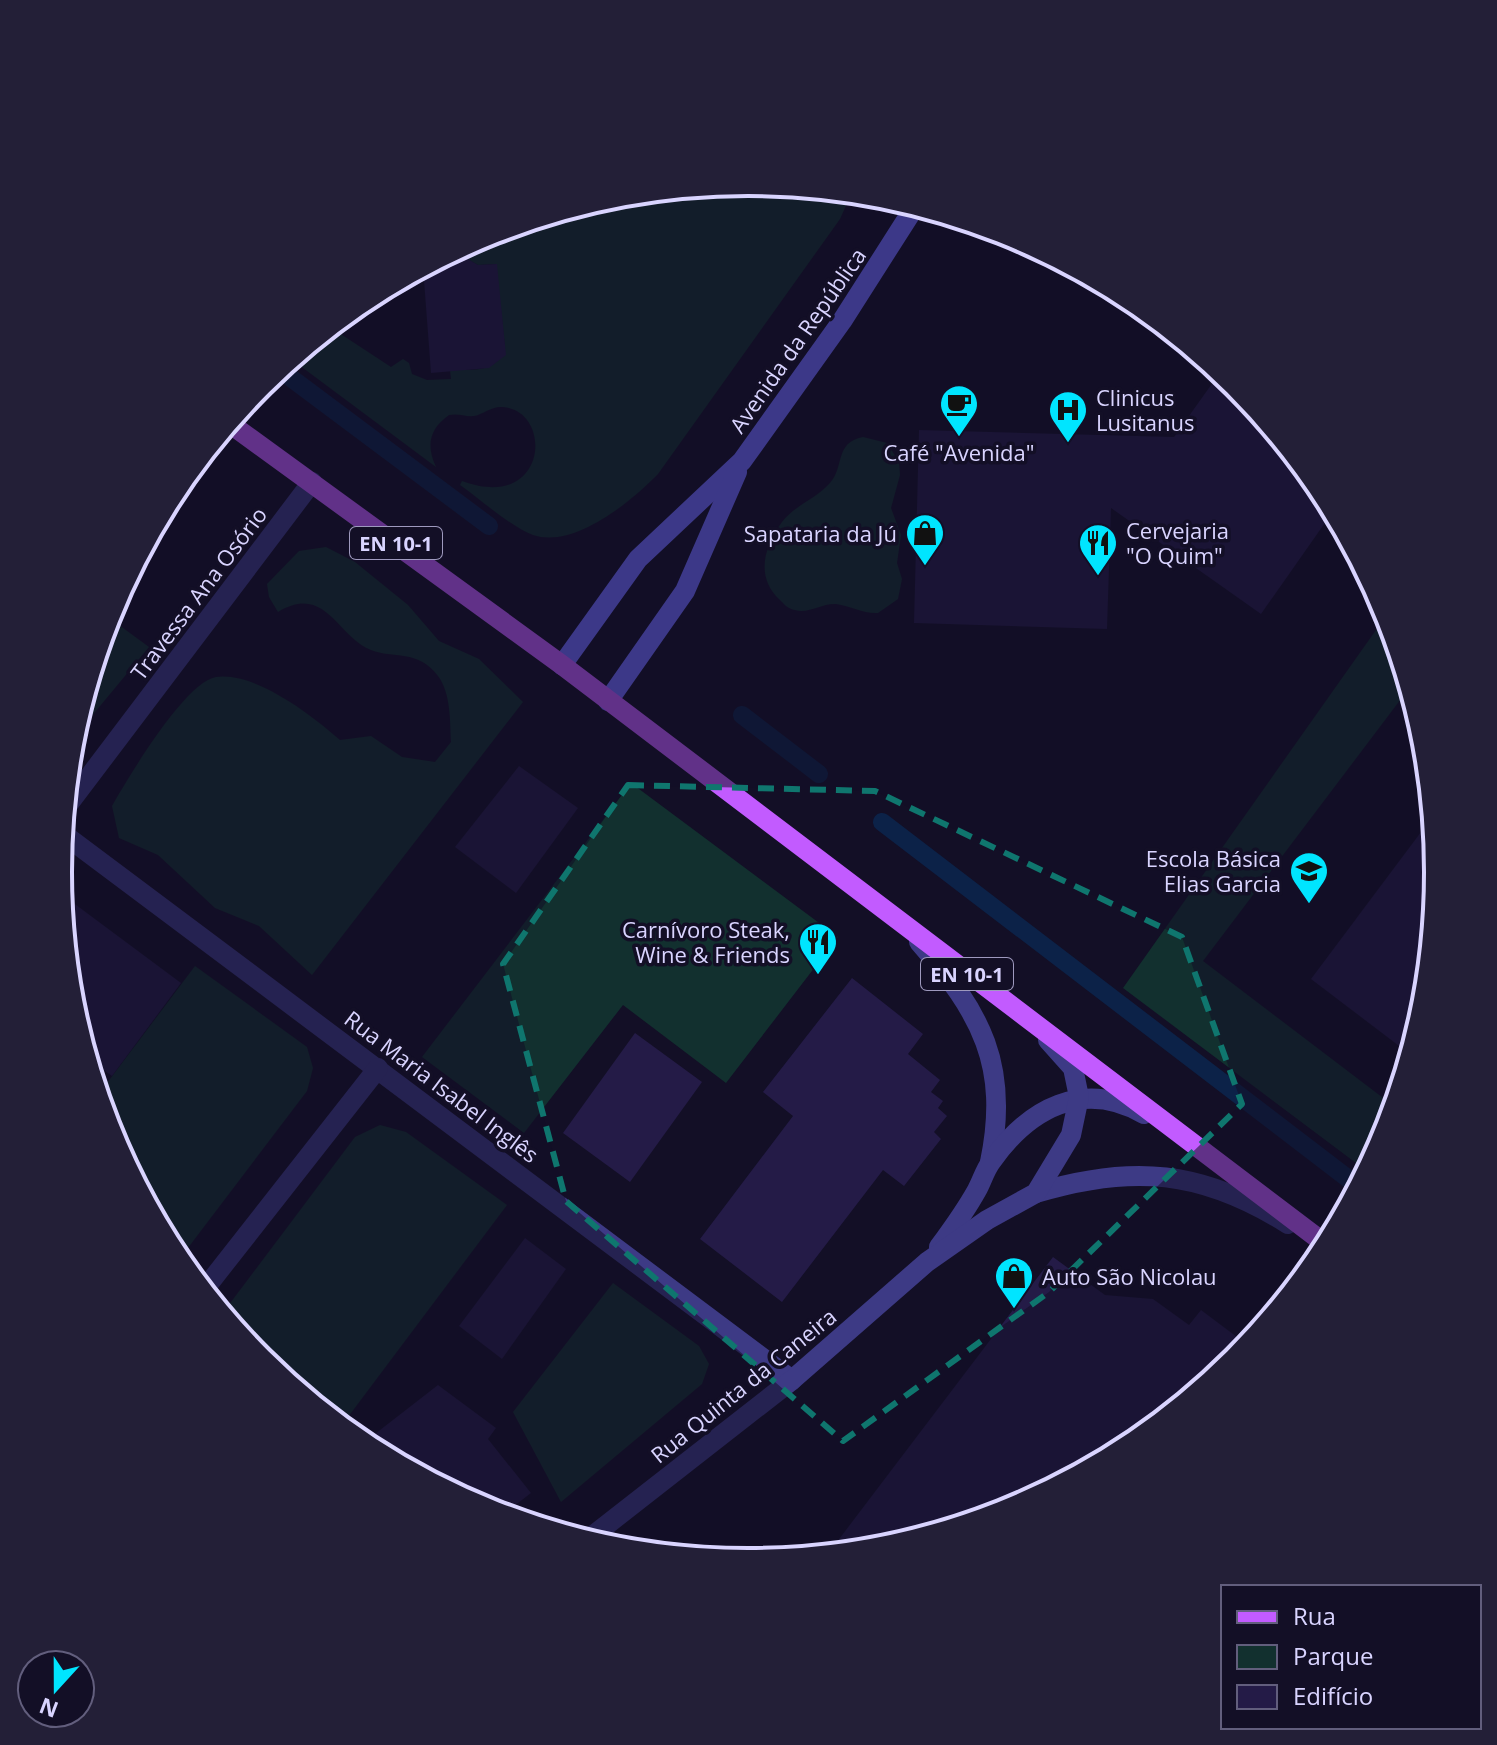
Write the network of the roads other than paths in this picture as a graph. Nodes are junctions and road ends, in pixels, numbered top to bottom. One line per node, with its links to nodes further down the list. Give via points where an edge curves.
1 (909, 216): 3 (street, Avenida da República)
2 (238, 429): 4 (main road, EN 10-1)
3 (742, 461): 5 (street, Avenida da República, via 638,559); 6 (street, Avenida da República, via 685,591)
4 (312, 482): 5 (main road, EN 10-1); 7 (street, Travessa Ana Osório)
5 (562, 665): 6 (main road, EN 10-1)
6 (608, 701): 9 (main road, EN 10-1)
7 (77, 793)
8 (73, 841): 11 (street, Rua Maria Isabel Inglês)
9 (908, 930): 10 (main road, EN 10-1); 14 (street, Rua Quinta da Caneira, via 953,982 993,1056 997,1129)
10 (1036, 1026): 12 (street, via 1073,1068); 13 (main road, EN 10-1)
11 (378, 1068): 19 (street); 20 (street, Rua Maria Isabel Inglês)
12 (1079, 1097): 13 (street, Rua Quinta da Caneira, via 1123,1102); 14 (street, Rua Quinta da Caneira, via 1030,1121); 15 (street, via 1071,1135)
13 (1170, 1129): 16 (main road, EN 10-1)
14 (990, 1163): 18 (street, Rua Quinta da Caneira, via 958,1223)
15 (1036, 1193): 17 (street, Rua Quinta da Caneira, via 1116,1174 1188,1180 1232,1195); 18 (street, Rua Quinta da Caneira)
16 (1317, 1239)
17 (1316, 1240)
18 (927, 1262): 20 (street, Rua Quinta da Caneira)
19 (210, 1282)
20 (792, 1380): 21 (street, Rua Quinta da Caneira)
21 (598, 1532)

